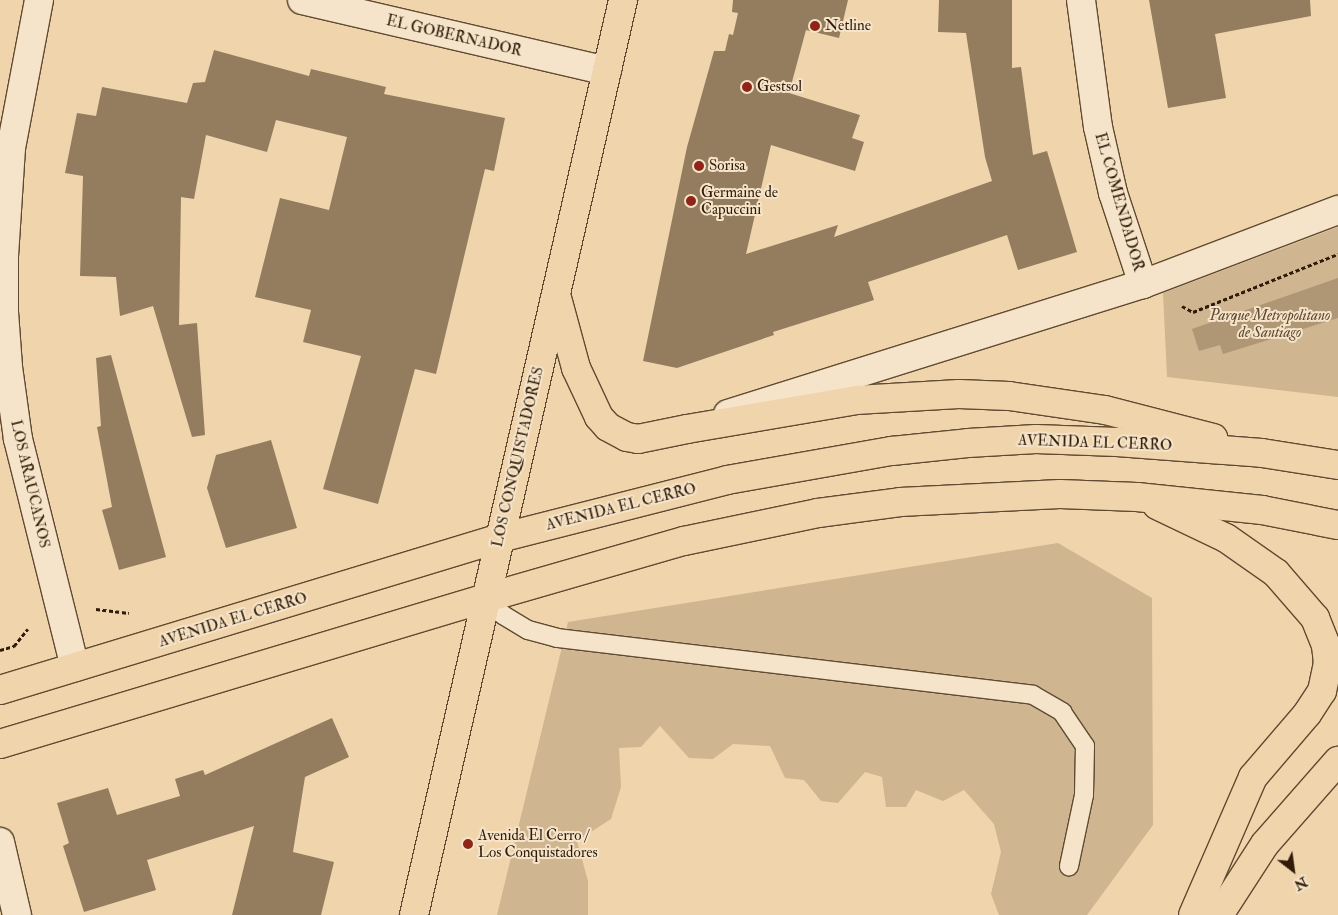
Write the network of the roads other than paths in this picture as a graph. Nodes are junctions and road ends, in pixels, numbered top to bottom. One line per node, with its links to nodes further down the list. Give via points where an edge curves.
1 (39, 0): 16 (street, LOS ARAUCANOS, via 11,148 4,312 18,438)
2 (302, 0): 5 (street, EL GOBERNADOR)
3 (623, 0): 5 (main road, LOS CONQUISTADORES)
4 (1082, 0): 7 (street, EL COMENDADOR, via 1098,127 1113,192)
5 (607, 71): 8 (main road, LOS CONQUISTADORES)
6 (1338, 210): 7 (street)
7 (1144, 284): 9 (street, via 807,387)
8 (556, 292): 9 (main road, via 576,368 599,417 608,427 626,437 638,439); 14 (main road, LOS CONQUISTADORES)
9 (687, 429): 10 (main road, via 856,400 910,396 1008,396 1105,410 1163,423)
10 (1262, 453): 11 (main road); 14 (main road, AVENIDA EL CERRO, via 1036,439 892,451 727,480)
11 (1338, 465)
12 (1137, 496): 13 (main road, via 1262,510); 15 (main road, via 983,496 818,513 684,541); 24 (main road, via 1197,523 1261,562 1309,610 1321,628 1326,645 1328,663 1322,691 1307,714 1253,777)
13 (1338, 525)
14 (500, 538): 15 (main road, LOS CONQUISTADORES); 16 (main road, AVENIDA EL CERRO)
15 (486, 598): 18 (main road); 21 (lane, via 528,630 557,638 1033,695 1062,712 1085,746 1084,795); 23 (main road, LOS CONQUISTADORES)
16 (76, 668): 17 (main road, AVENIDA EL CERRO)
17 (0, 690)
18 (0, 744)
19 (1338, 761): 25 (main road, via 1265,844)
20 (0, 842): 22 (street)
21 (1069, 866)
22 (17, 915)
23 (414, 915)
24 (1193, 915)
25 (1219, 915)

